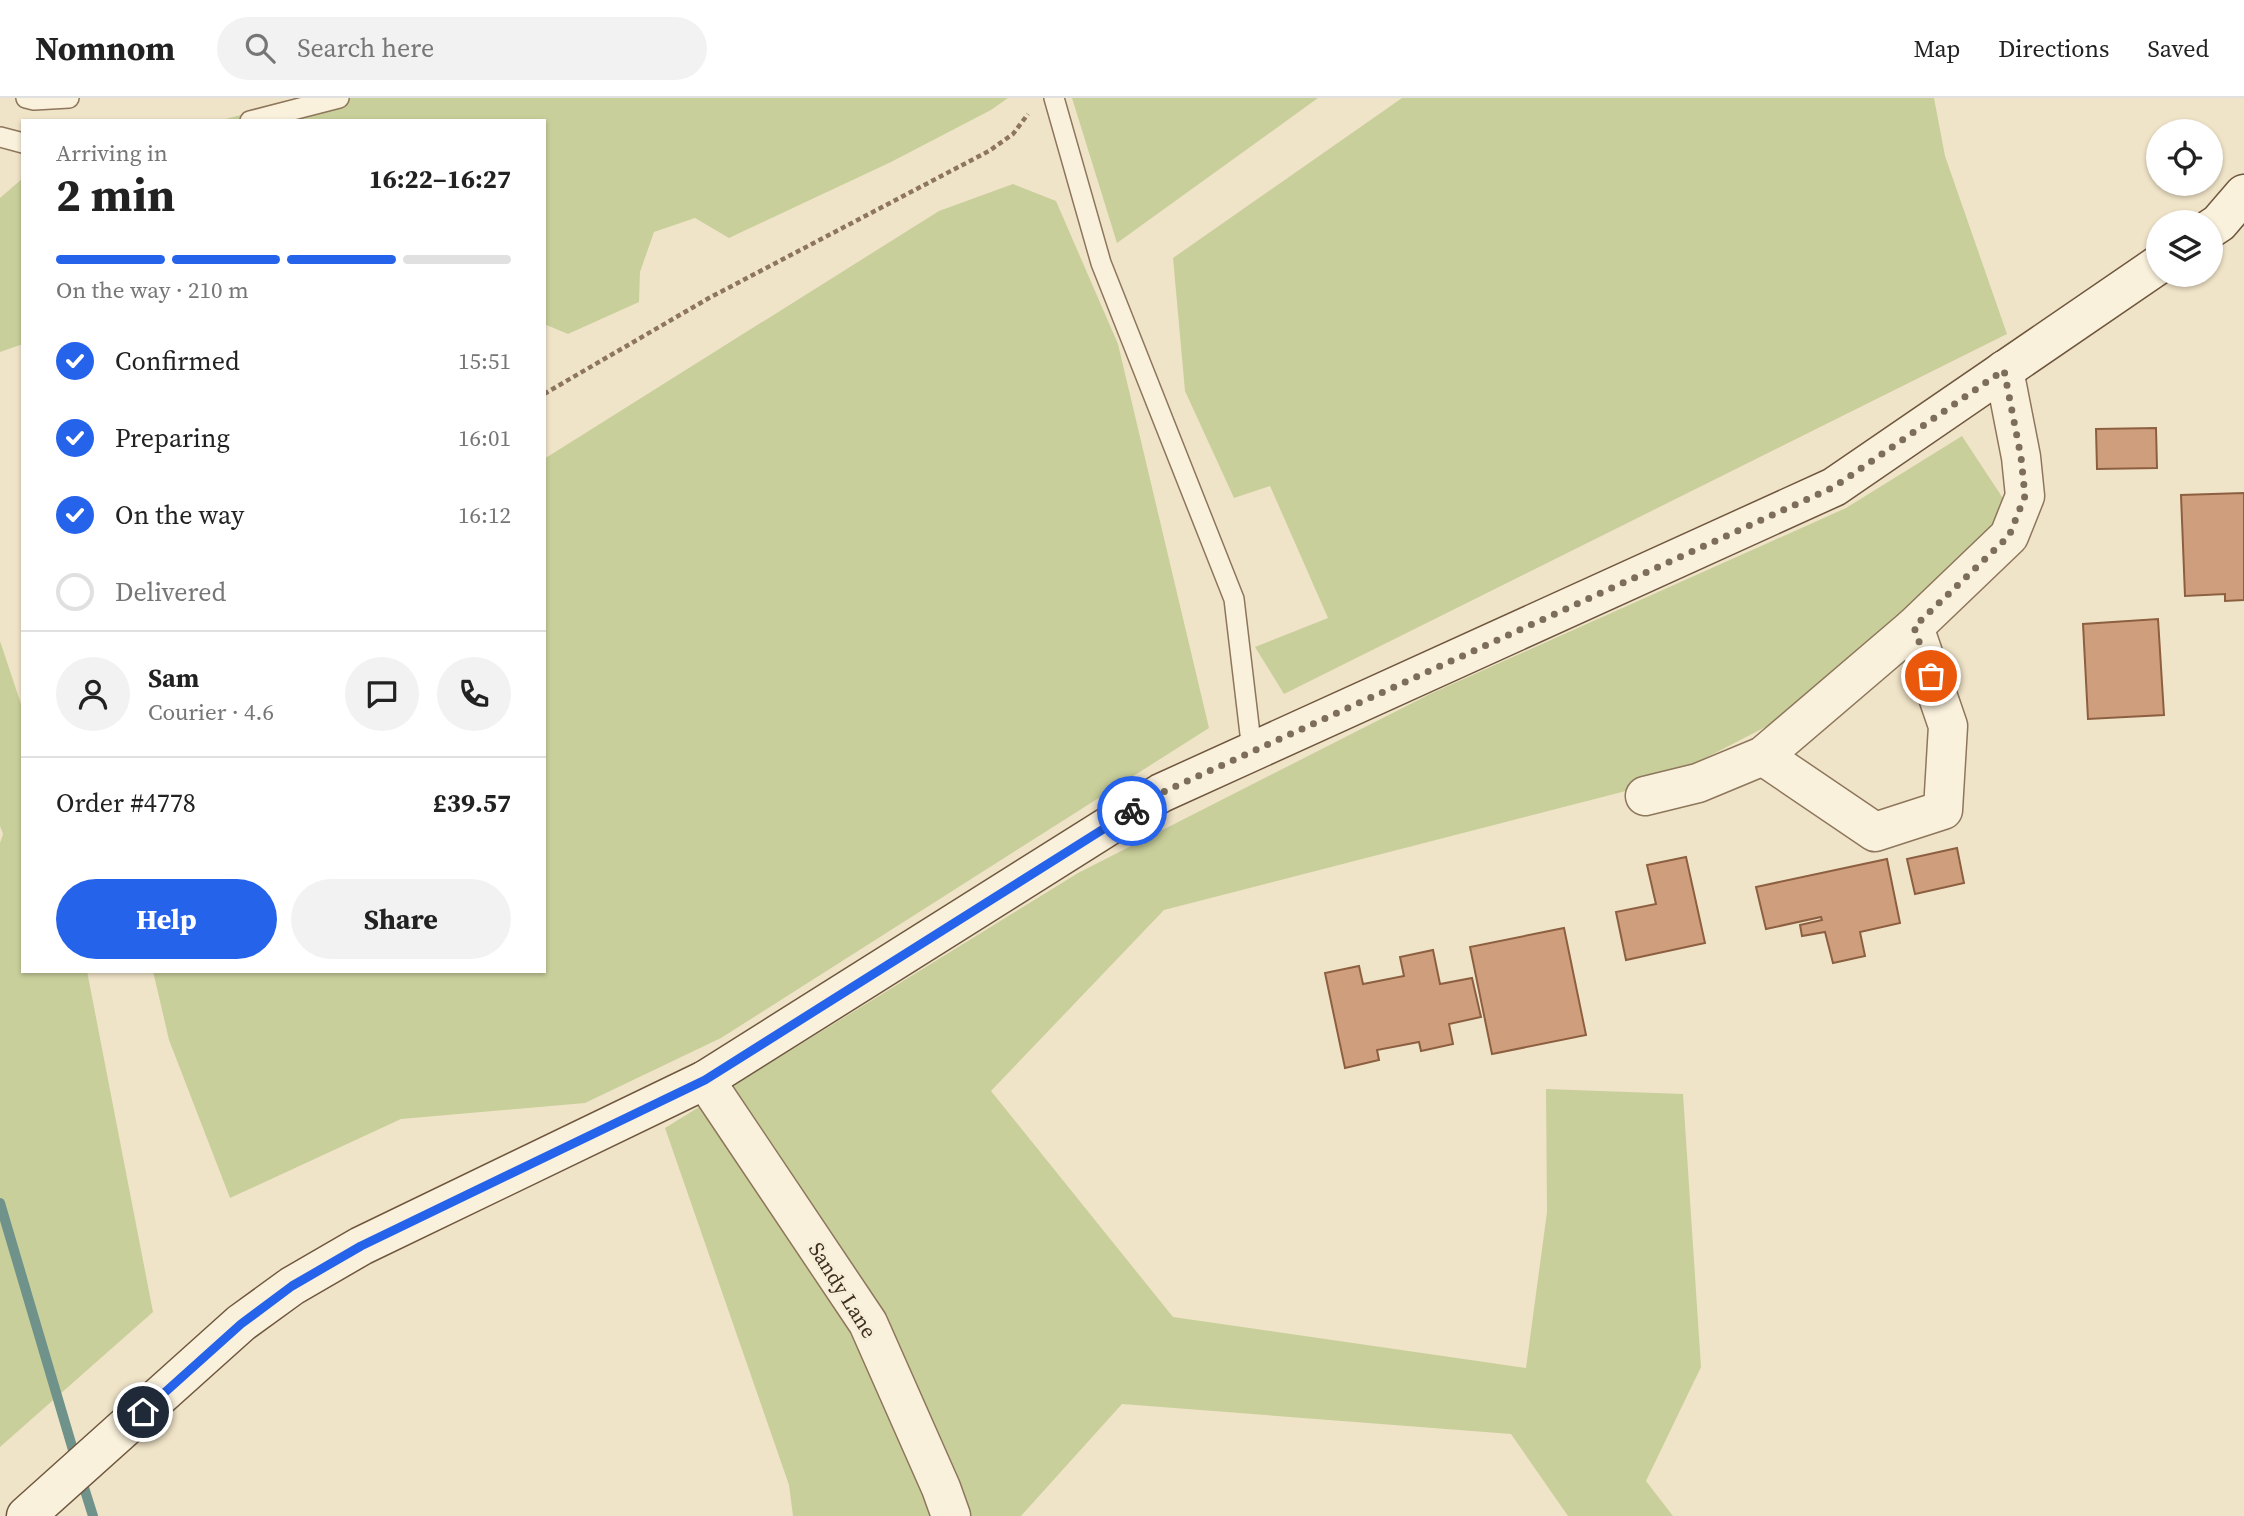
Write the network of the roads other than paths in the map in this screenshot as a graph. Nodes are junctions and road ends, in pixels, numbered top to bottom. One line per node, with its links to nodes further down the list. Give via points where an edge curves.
1 (26, 98): 2 (lane)
2 (69, 98)
3 (339, 98): 5 (lane)
4 (1054, 98): 13 (lane, via 1101,263 1234,599)
5 (258, 119)
6 (0, 137): 7 (lane)
7 (21, 142)
8 (2244, 194): 9 (street)
9 (2223, 218)
10 (2146, 273): 11 (street)
11 (2004, 370): 12 (street, via 2025,496 2009,536); 13 (street, via 1834,487)
12 (1914, 627): 14 (street); 14 (street, via 1948,726 1943,810 1875,832)
13 (1252, 751): 16 (street, via 1161,793)
14 (1763, 756): 15 (street, via 1698,783)
15 (1645, 796)
16 (705, 1080): 17 (street, via 361,1246 292,1286 241,1324); 18 (street, Sandy Lane, via 868,1323)
17 (26, 1516)
18 (951, 1516)

